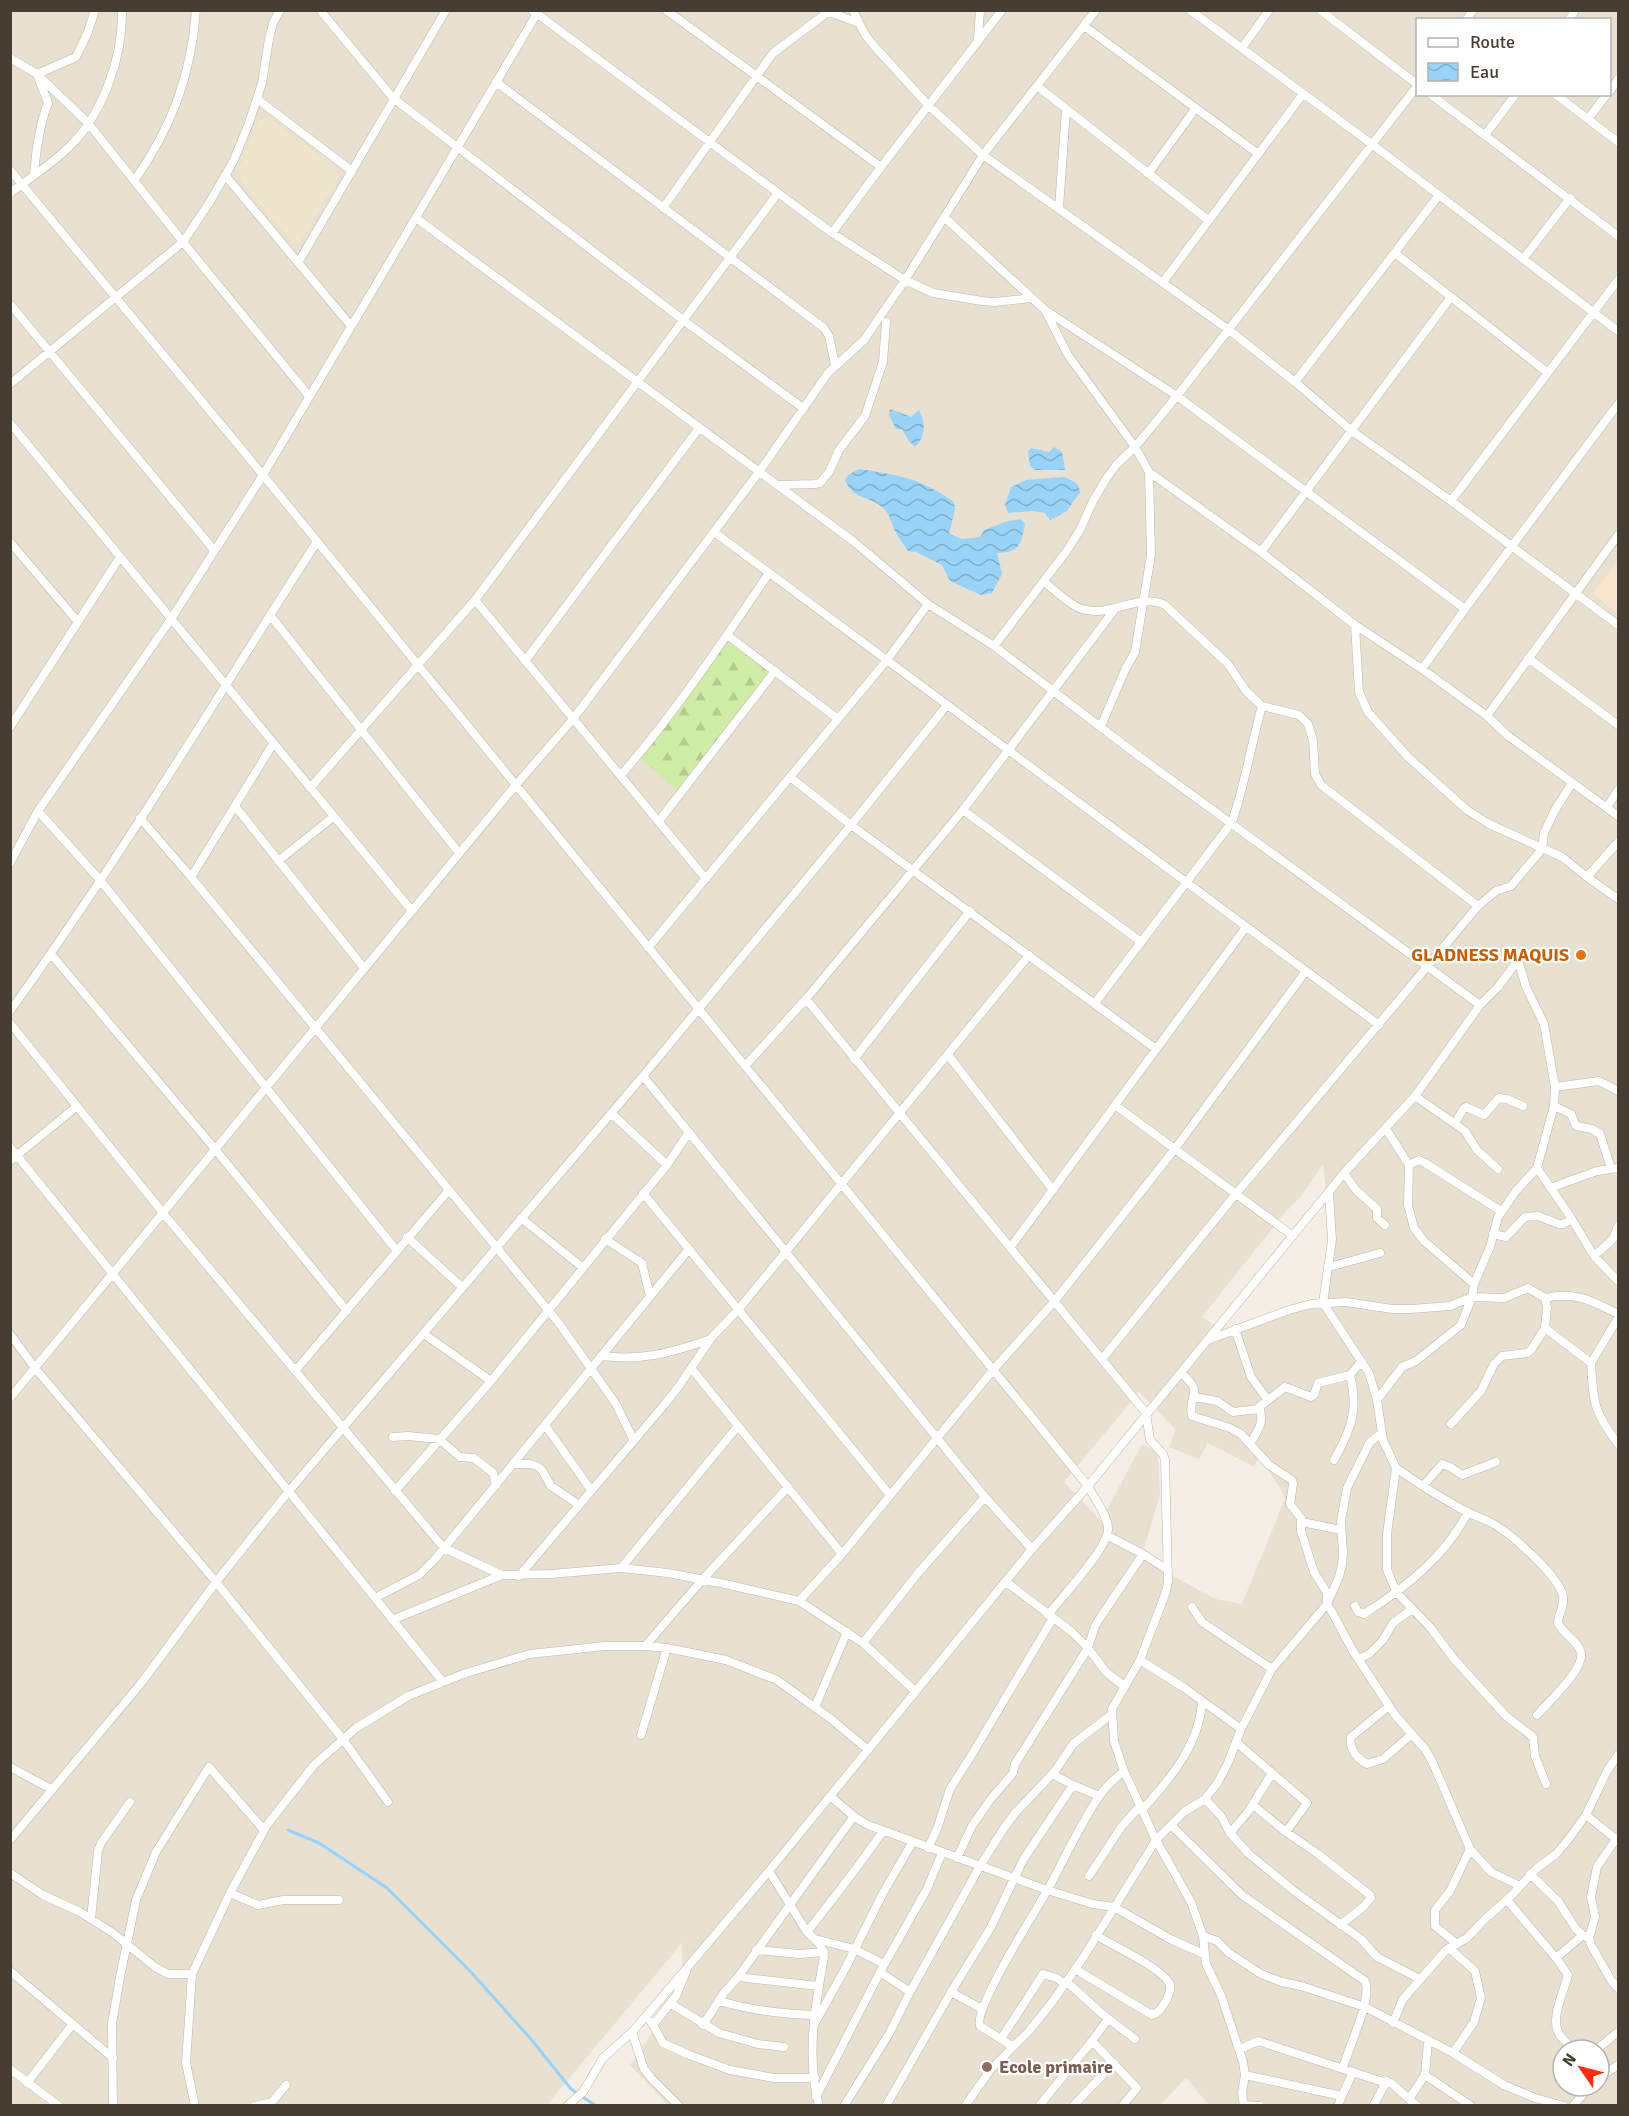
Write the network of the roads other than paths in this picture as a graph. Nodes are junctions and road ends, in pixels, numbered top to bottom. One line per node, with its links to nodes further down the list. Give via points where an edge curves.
1 (95, 10): 22 (street, via 76,57)
2 (122, 10): 39 (street, via 119,49)
3 (196, 10): 53 (street, via 181,93 152,156)
4 (280, 10): 34 (street, via 271,31)
5 (320, 10): 33 (street)
6 (446, 10): 33 (street)
7 (666, 10): 23 (street)
8 (853, 10): 17 (street)
9 (980, 10): 19 (street)
10 (1002, 10): 19 (street)
11 (1096, 10): 18 (street)
12 (1190, 10): 20 (street)
13 (1269, 10): 20 (street)
14 (1320, 10): 25 (street)
15 (826, 11): 17 (street); 23 (street, via 778,49)
16 (536, 12): 24 (street); 41 (street)
17 (859, 23): 35 (street, via 875,47)
18 (1084, 26): 26 (street); 37 (street)
19 (978, 40): 35 (street)
20 (1242, 48): 28 (street)
21 (10, 58): 22 (street)
22 (38, 74): 39 (street); 50 (street, via 48,103 35,152)
23 (756, 75): 41 (street); 47 (street)
24 (496, 82): 44 (street); 59 (street)
25 (1416, 84)
26 (1037, 86): 36 (street); 46 (street)
27 (1416, 86): 43 (street)
28 (1303, 94): 43 (street); 45 (street)
29 (1433, 96): 40 (street)
30 (1514, 96): 40 (street)
31 (1557, 96): 38 (street)
32 (1606, 96): 38 (street)
33 (393, 98): 44 (street); 49 (street)
34 (257, 99): 49 (street); 52 (street)
35 (929, 106): 46 (street); 47 (street)
36 (1066, 109): 51 (street); 60 (street)
37 (1195, 109): 45 (street); 51 (street)
38 (1588, 119): 42 (street)
39 (88, 123): 50 (street, via 68,147); 53 (street)
40 (1485, 135): 58 (street)
41 (709, 141): 56 (street); 59 (street)
42 (1618, 142)
43 (1372, 145): 57 (street); 83 (street)
44 (458, 147): 62 (street); 80 (street)
45 (1257, 153): 63 (street)
46 (983, 155): 60 (street); 61 (street)
47 (881, 166): 64 (street)
48 (10, 170): 54 (street)
49 (351, 171): 70 (street)
50 (34, 174): 54 (street)
51 (1148, 174): 63 (street)
52 (225, 175): 66 (street); 70 (street)
53 (134, 180): 66 (street)
54 (22, 184): 55 (street); 75 (street)
55 (10, 193)
56 (778, 193): 64 (street); 68 (street)
57 (1439, 195): 67 (street); 69 (street)
58 (1570, 198): 65 (street); 69 (street)
59 (663, 208): 68 (street)
60 (1059, 208): 73 (street)
61 (944, 217): 71 (street); 76 (street)
62 (416, 218): 82 (street); 88 (street)
63 (1208, 220): 73 (street)
64 (832, 233): 71 (street)
65 (1618, 236)
66 (183, 242): 75 (street); 91 (street)
67 (1395, 253): 74 (street); 89 (street)
68 (729, 258): 80 (street); 86 (street, via 824,328)
69 (1523, 259): 79 (street)
70 (298, 263): 82 (street)
71 (905, 280): 76 (street, via 933,293 982,301); 86 (street, via 864,340)
72 (1618, 280): 79 (street)
73 (1163, 282): 83 (street)
74 (1451, 297): 87 (street); 97 (street)
75 (115, 298): 85 (street); 101 (street)
76 (1032, 298): 78 (street)
77 (10, 304): 85 (street)
78 (1045, 310): 92 (street); 98 (street, via 1068,355)
79 (1593, 312): 84 (street); 87 (street)
80 (683, 320): 88 (street); 94 (street)
81 (886, 322): 102 (street, via 883,362 865,416 839,450 829,472 819,483)
82 (351, 326): 91 (street)
83 (1229, 330): 89 (street); 92 (street)
84 (1618, 331)
85 (50, 352): 90 (street); 110 (street)
86 (835, 365): 94 (street)
87 (1548, 374): 104 (street)
88 (637, 382): 96 (street); 116 (street)
89 (1295, 382): 97 (street)
90 (10, 384)
91 (309, 396): 101 (street)
92 (1177, 396): 98 (street); 103 (street)
93 (1618, 404): 109 (street)
94 (803, 408): 99 (street)
95 (10, 423): 112 (street)
96 (699, 428): 99 (street); 130 (street)
97 (1352, 431): 103 (street); 104 (street)
98 (1135, 447): 100 (street); 114 (street, via 1106,479 1080,530)
99 (759, 472): 102 (street); 105 (street)
100 (1149, 472): 111 (street); 117 (street, via 1150,555)
101 (262, 475): 108 (street); 110 (street)
102 (777, 485): 118 (street)
103 (1307, 491): 111 (street); 120 (street)
104 (1451, 501): 109 (street)
105 (714, 532): 113 (street); 139 (street)
106 (1618, 534): 115 (street)
107 (10, 542): 123 (street)
108 (316, 543): 121 (street); 131 (street)
109 (1512, 546): 115 (street); 120 (street)
110 (214, 550): 122 (street)
111 (1261, 552): 124 (street)
112 (120, 557): 122 (street); 123 (street)
113 (769, 573): 126 (street); 129 (street)
114 (1044, 582): 119 (street, via 1079,608); 127 (street)
115 (1575, 594): 125 (street); 128 (street)
116 (475, 600): 130 (street); 131 (street)
117 (1144, 600): 119 (street); 137 (street, via 1165,605 1185,622); 142 (street, via 1136,652)
118 (928, 604): 127 (street); 129 (street)
119 (1115, 609): 135 (street)
120 (1465, 609): 132 (street)
121 (270, 615): 134 (street); 144 (street)
122 (171, 619): 134 (street); 156 (street)
123 (78, 622): 143 (street)
124 (1355, 625): 132 (street); 164 (street, via 1359,692 1368,712 1408,758 1467,810)
125 (1618, 625)
126 (727, 634): 133 (street); 147 (street)
127 (994, 646): 135 (street)
128 (1528, 658): 138 (street); 141 (street)
129 (887, 660): 136 (street); 140 (street)
130 (525, 661): 139 (street)
131 (417, 666): 144 (street); 150 (street)
132 (1422, 669): 138 (street)
133 (775, 671): 140 (street); 160 (street)
134 (225, 685): 145 (street); 159 (street)
135 (1053, 690): 142 (street); 146 (street)
136 (947, 705): 146 (street); 162 (street)
137 (1263, 706): 161 (street); 175 (street, via 1299,715 1308,724 1315,774 1322,785)
138 (1487, 716): 149 (street)
139 (573, 718): 147 (street); 150 (street)
140 (838, 719): 148 (street)
141 (1618, 725)
142 (1101, 726): 161 (street)
143 (10, 727)
144 (361, 730): 151 (street); 165 (street)
145 (273, 744): 151 (street); 153 (street)
146 (1008, 752): 155 (street); 173 (street)
147 (621, 775): 160 (street)
148 (790, 777): 162 (street); 171 (street)
149 (1572, 783): 154 (street); 164 (street, via 1544,833)
150 (515, 786): 165 (street); 180 (street)
151 (310, 788): 158 (street)
152 (1618, 790): 154 (street)
153 (235, 806): 166 (street); 169 (street)
154 (1607, 807): 157 (street)
155 (963, 810): 168 (street); 179 (street)
156 (38, 811): 167 (street); 172 (street)
157 (1618, 816)
158 (333, 817): 166 (street); 176 (street)
159 (140, 818): 169 (street); 172 (street)
160 (659, 821): 171 (street)
161 (1232, 822): 173 (street); 183 (street)
162 (851, 825): 168 (street); 189 (street)
163 (1618, 842): 170 (street)
164 (1542, 849): 170 (street, via 1562,856); 175 (street, via 1511,886 1496,891)
165 (459, 853): 176 (street)
166 (278, 861): 184 (street)
167 (10, 863)
168 (913, 870): 177 (street); 186 (street)
169 (191, 877): 193 (street)
170 (1587, 878): 174 (street)
171 (706, 879): 180 (street)
172 (100, 880): 181 (street); 200 (street)
173 (1186, 882): 178 (street); 179 (street)
174 (1618, 899)
175 (1478, 906): 183 (street)
176 (412, 911): 184 (street)
177 (970, 911): 182 (street); 196 (street)
178 (1246, 927): 185 (street); 194 (street)
179 (1141, 942): 187 (street)
180 (648, 948): 189 (street)
181 (51, 954): 190 (street); 213 (street)
182 (1029, 955): 187 (street); 195 (street)
183 (1427, 967): 188 (street); 192 (street)
184 (364, 968): 193 (street)
185 (1306, 970): 192 (street); 214 (street)
186 (806, 999): 196 (street); 197 (street)
187 (1095, 1003): 194 (street)
188 (1480, 1005): 199 (street, via 1518,960 1544,1024); 202 (street)
189 (698, 1010): 197 (street); 198 (street)
190 (10, 1011)
191 (10, 1023): 205 (street)
192 (1379, 1025): 228 (street)
193 (316, 1027): 200 (street); 224 (street)
194 (1156, 1049): 203 (street)
195 (948, 1055): 208 (street); 225 (street)
196 (855, 1059): 208 (street)
197 (745, 1066): 222 (street)
198 (643, 1076): 207 (street); 211 (street)
199 (1555, 1087): 201 (street, via 1599,1081); 204 (street)
200 (266, 1088): 213 (street); 242 (street)
201 (1618, 1091)
202 (1415, 1096): 209 (street); 210 (street)
203 (1115, 1106): 214 (street); 225 (street)
204 (1554, 1106): 218 (street); 219 (street, via 1571,1114 1576,1126 1600,1134)
205 (76, 1107): 215 (street); 230 (street)
206 (1523, 1107): 209 (street, via 1499,1098 1484,1115 1464,1108)
207 (611, 1113): 217 (street); 231 (street)
208 (899, 1113): 222 (street); 240 (street)
209 (1455, 1123): 220 (street)
210 (1386, 1129): 216 (street); 221 (street)
211 (689, 1132): 217 (street); 243 (street)
212 (10, 1148): 215 (street)
213 (215, 1149): 230 (street); 258 (street)
214 (1174, 1150): 228 (street); 255 (street)
215 (14, 1158): 248 (street)
216 (1409, 1165): 229 (street, via 1419,1160); 250 (street, via 1408,1205 1414,1228)
217 (667, 1166): 226 (street)
218 (1537, 1168): 223 (street); 229 (street)
219 (1615, 1168): 223 (street)
220 (1498, 1169)
221 (1344, 1173): 227 (street); 233 (street, via 1377,1209 1377,1218)
222 (841, 1185): 243 (street); 274 (street)
223 (1550, 1188): 232 (street)
224 (449, 1190): 237 (street); 239 (street)
225 (1053, 1190): 240 (street)
226 (643, 1193): 238 (street); 241 (street)
227 (1329, 1193): 236 (street); 247 (street)
228 (1235, 1195): 236 (street); 268 (street)
229 (1501, 1211): 235 (street)
230 (163, 1213): 248 (street); 275 (street)
231 (521, 1218): 239 (street); 246 (street)
232 (1572, 1219): 235 (street, via 1559,1224 1535,1215 1522,1219 1506,1237); 245 (street)
233 (1385, 1225)
234 (1618, 1226): 245 (street, via 1613,1239)
235 (1493, 1234): 250 (street)
236 (1293, 1236): 266 (street)
237 (407, 1238): 242 (street); 251 (street)
238 (605, 1239): 246 (street); 252 (street, via 642,1263)
239 (495, 1248): 251 (street); 259 (street)
240 (1010, 1248): 255 (street)
241 (689, 1249): 252 (street); 257 (street)
242 (397, 1251): 258 (street)
243 (786, 1252): 257 (street); 291 (street)
244 (1380, 1253): 247 (street)
245 (1594, 1256): 249 (street)
246 (582, 1267): 259 (street)
247 (1329, 1267): 256 (street)
248 (113, 1274): 271 (street); 305 (street)
249 (1618, 1281)
250 (1474, 1284): 253 (street)
251 (462, 1287): 264 (street)
252 (650, 1296): 267 (street)
253 (1472, 1297): 254 (street, via 1504,1298 1528,1288); 256 (street, via 1450,1306 1411,1309); 282 (street, via 1458,1329 1402,1367)
254 (1545, 1298): 260 (street, via 1570,1294 1592,1300); 261 (street)
255 (1054, 1302): 268 (street); 274 (street)
256 (1323, 1303): 262 (street, via 1300,1306); 269 (street)
257 (738, 1310): 265 (street); 307 (street)
258 (347, 1311): 275 (street)
259 (548, 1311): 272 (street); 278 (street)
260 (1618, 1316): 270 (street)
261 (1545, 1328): 270 (street); 285 (street, via 1527,1353 1502,1356 1494,1364 1481,1391)
262 (1235, 1329): 266 (street); 281 (street, via 1251,1377)
263 (10, 1334): 271 (street)
264 (424, 1334): 278 (street); 288 (street)
265 (710, 1340): 267 (street, via 645,1357); 273 (street)
266 (1206, 1341): 276 (street)
267 (601, 1356): 272 (street)
268 (1102, 1359): 284 (street)
269 (1361, 1362): 277 (street); 282 (street, via 1369,1373)
270 (1591, 1363): 295 (street, via 1595,1405)
271 (35, 1368): 280 (street); 323 (street)
272 (592, 1368): 286 (street); 293 (street)
273 (691, 1368): 287 (street); 293 (street)
274 (993, 1370): 291 (street); 301 (street)
275 (295, 1371): 288 (street)
276 (1181, 1373): 279 (street, via 1192,1382); 284 (street)
277 (1350, 1375): 281 (street, via 1318,1383 1311,1397 1285,1387); 296 (street, via 1353,1419)
278 (490, 1381): 292 (street)
279 (1194, 1397): 283 (street, via 1217,1401 1233,1412); 294 (street, via 1192,1416 1230,1428)
280 (10, 1398)
281 (1267, 1399): 283 (street)
282 (1377, 1400): 289 (street)
283 (1260, 1409): 294 (street, via 1262,1421)
284 (1146, 1413): 301 (street); 319 (street, via 1150,1440 1165,1460)
285 (1450, 1424)
286 (545, 1425): 298 (street); 304 (street)
287 (738, 1426): 303 (street); 318 (street)
288 (343, 1430): 305 (street); 306 (street)
289 (1382, 1433): 299 (street); 312 (street, via 1370,1442 1347,1488)
290 (393, 1437): 292 (street)
291 (937, 1438): 307 (street); 308 (street)
292 (438, 1439): 300 (street, via 460,1457 474,1458 493,1473); 306 (street)
293 (633, 1439): 304 (street)
294 (1250, 1444): 311 (street, via 1269,1465 1292,1480 1290,1503)
295 (1618, 1444)
296 (1334, 1460)
297 (1496, 1462): 302 (street, via 1462,1475 1442,1464)
298 (513, 1464): 300 (street); 309 (street, via 537,1466 551,1486)
299 (1396, 1468): 302 (street); 325 (street, via 1389,1512 1387,1569)
300 (496, 1485): 314 (street)
301 (1088, 1486): 313 (street, via 1107,1523); 315 (street)
302 (1423, 1486): 310 (street)
303 (788, 1487): 316 (street); 322 (street)
304 (591, 1490): 309 (street)
305 (289, 1491): 323 (street); 326 (street)
306 (395, 1491): 314 (street)
307 (890, 1495): 316 (street)
308 (985, 1497): 315 (street); 335 (street)
309 (579, 1505): 321 (street)
310 (1468, 1512): 325 (street, via 1442,1552); 349 (street, via 1499,1527 1535,1558 1563,1597 1558,1623 1580,1650 1581,1662)
311 (1302, 1522): 312 (street); 328 (street, via 1301,1531 1316,1576 1327,1593)
312 (1341, 1530): 328 (street, via 1342,1565)
313 (1108, 1536): 317 (street); 332 (street)
314 (444, 1548): 320 (street); 326 (street, via 419,1575)
315 (1032, 1549): 324 (street)
316 (842, 1554): 327 (street)
317 (1143, 1554): 319 (street); 338 (street, via 1095,1626)
318 (621, 1568): 321 (street); 322 (street)
319 (1168, 1570): 340 (street, via 1166,1592)
320 (502, 1575): 321 (street); 333 (street)
321 (519, 1576)
322 (702, 1580): 327 (street); 336 (street)
323 (216, 1582): 353 (street); 363 (street, via 142,1682)
324 (1006, 1582): 332 (street); 344 (street)
325 (1397, 1593): 329 (street, via 1364,1614); 331 (street)
326 (375, 1599): 333 (street)
327 (799, 1601): 334 (street)
328 (1327, 1604): 339 (street); 341 (street)
329 (1355, 1606)
330 (1192, 1607): 341 (street, via 1202,1622)
331 (1412, 1609): 339 (street, via 1393,1623 1369,1654); 361 (street, via 1506,1716 1533,1737 1535,1756)
332 (1051, 1617): 338 (street); 382 (street, via 950,1789)
333 (392, 1620): 342 (street)
334 (847, 1632): 335 (street); 347 (street)
335 (862, 1643): 344 (street)
336 (645, 1646): 337 (street); 342 (street, via 577,1647 530,1654)
337 (667, 1648): 347 (street, via 726,1660 777,1680); 352 (street)
338 (1088, 1648): 343 (street, via 1106,1672); 385 (street, via 1013,1773 972,1826)
339 (1359, 1659): 346 (street)
340 (1140, 1660): 343 (street); 345 (street)
341 (1272, 1669): 350 (street)
342 (443, 1682): 353 (street, via 408,1696)
343 (1124, 1686): 348 (street)
344 (915, 1691): 355 (street)
345 (1202, 1701): 350 (street); 370 (street, via 1201,1717 1190,1747)
346 (1389, 1706): 351 (street); 351 (street, via 1351,1737 1358,1757 1367,1764 1383,1759)
347 (815, 1707): 355 (street)
348 (1112, 1714): 358 (street, via 1114,1741); 360 (street, via 1073,1744)
349 (1537, 1715)
350 (1241, 1729): 354 (street)
351 (1412, 1734): 383 (street, via 1440,1776)
352 (641, 1735)
353 (342, 1738): 368 (street); 374 (street, via 314,1765)
354 (1236, 1742): 359 (street); 366 (street, via 1218,1782)
355 (867, 1749): 364 (street)
356 (1618, 1755): 371 (street)
357 (10, 1767): 363 (street)
358 (1124, 1771): 365 (street); 370 (street)
359 (1272, 1773): 369 (street); 376 (street, via 1307,1803)
360 (1052, 1774): 362 (street); 386 (street, via 1016,1812)
361 (1546, 1784)
362 (1073, 1785): 365 (street); 391 (street)
363 (51, 1789): 378 (street)
364 (830, 1796): 372 (street); 387 (street)
365 (1099, 1796): 393 (street)
366 (1205, 1798): 373 (street); 377 (street)
367 (130, 1802): 399 (street, via 98,1851)
368 (388, 1802)
369 (1253, 1805): 376 (street); 377 (street)
370 (1141, 1808): 379 (street); 390 (street, via 1122,1826)
371 (1586, 1815): 380 (street); 389 (street, via 1556,1854)
372 (854, 1816): 375 (street); 397 (street)
373 (1171, 1825): 379 (street); 428 (street, via 1242,1895 1365,1981)
374 (264, 1830): 394 (street); 406 (street, via 209,1767 156,1852 136,1900)
375 (883, 1831): 381 (street); 401 (street)
376 (1286, 1832): 400 (street, via 1370,1895 1363,1907)
377 (1230, 1833): 400 (street, via 1249,1854)
378 (10, 1840)
379 (1156, 1840): 398 (street); 403 (street, via 1189,1897)
380 (1617, 1840): 404 (street, via 1597,1867 1591,1897 1595,1917)
381 (912, 1843): 382 (street); 409 (street)
382 (928, 1848): 384 (street)
383 (1470, 1849): 392 (street, via 1487,1870); 407 (street, via 1450,1891 1434,1912 1435,1926)
384 (942, 1853): 385 (street); 415 (street, via 927,1889)
385 (957, 1858): 386 (street)
386 (980, 1866): 391 (street); 424 (street)
387 (769, 1871): 397 (street); 414 (street)
388 (10, 1873): 399 (street)
389 (1530, 1874): 392 (street); 404 (street)
390 (1089, 1875)
391 (1014, 1878): 393 (street); 425 (street, via 991,1927)
392 (1520, 1886): 396 (street)
393 (1047, 1890): 398 (street); 429 (street)
394 (230, 1893): 395 (street, via 258,1905 283,1900); 418 (street)
395 (339, 1900)
396 (1507, 1900): 407 (street); 413 (street)
397 (790, 1904): 401 (street); 410 (street)
398 (1114, 1906): 402 (street); 412 (street)
399 (91, 1919): 406 (street)
400 (1340, 1925): 420 (street, via 1377,1957)
401 (807, 1932): 405 (street)
402 (1096, 1935): 416 (street); 416 (street, via 1164,1977 1170,1989 1166,2000 1152,2015)
403 (1203, 1936): 412 (street); 428 (street, via 1217,1941 1261,1974)
404 (1586, 1937): 413 (street); 423 (street)
405 (815, 1939): 409 (street); 411 (street)
406 (126, 1943): 418 (street, via 168,1974); 448 (street, via 112,2024)
407 (1457, 1944): 408 (street)
408 (1449, 1948): 420 (street); 447 (street, via 1475,1971 1481,1998 1474,2022)
409 (854, 1949): 415 (street); 437 (street)
410 (756, 1950): 411 (street); 419 (street)
411 (824, 1952): 422 (street)
412 (1204, 1954): 446 (street)
413 (1556, 1958): 439 (street, via 1568,1975 1556,2026)
414 (689, 1965): 427 (street); 431 (street)
415 (882, 1968): 424 (street); 460 (street)
416 (1075, 1969): 421 (street)
417 (10, 1971): 434 (street)
418 (192, 1974): 465 (street, via 186,2063)
419 (738, 1977): 422 (street); 426 (street)
420 (1420, 1979): 433 (street, via 1403,1999)
421 (1065, 1983): 432 (street); 440 (street, via 1043,1974); 444 (street, via 1043,2014)
422 (818, 1986): 430 (street)
423 (1618, 1989)
424 (910, 1992): 470 (street)
425 (951, 1992): 429 (street); 471 (street)
426 (719, 2001): 430 (street, via 751,2010); 436 (street)
427 (671, 2004): 435 (street); 436 (street)
428 (1365, 2007): 433 (street); 450 (street)
429 (982, 2009): 440 (street, via 978,2023)
430 (814, 2015): 437 (street)
431 (647, 2016): 435 (street); 438 (street)
432 (1107, 2019): 441 (street); 442 (street)
433 (1393, 2023): 443 (street)
434 (72, 2025): 448 (street); 457 (street)
435 (653, 2025): 455 (street, via 666,2045 730,2070 774,2078)
436 (703, 2025): 445 (street, via 736,2039)
437 (814, 2025): 455 (street)
438 (632, 2032): 467 (street, via 603,2058 583,2092); 468 (street, via 644,2069)
439 (1562, 2038)
440 (1001, 2039): 444 (street)
441 (1135, 2039)
442 (1092, 2041): 449 (street); 473 (street)
443 (1428, 2042): 447 (street); 454 (street)
444 (1012, 2046): 472 (street)
445 (784, 2047)
446 (1240, 2049): 450 (street, via 1258,2041); 453 (street)
447 (1453, 2053): 481 (street, via 1504,2085)
448 (113, 2058): 464 (street)
449 (1114, 2063): 474 (street); 475 (street, via 1137,2088)
450 (1343, 2068): 452 (street)
451 (10, 2069): 457 (street)
452 (1353, 2072): 456 (street); 459 (street)
453 (1245, 2075): 459 (street); 462 (street)
454 (1425, 2075): 461 (street); 480 (street)
455 (815, 2078): 460 (street)
456 (1387, 2081): 461 (street); 478 (street)
457 (27, 2083): 463 (street)
458 (286, 2085): 466 (street, via 272,2102)
459 (1342, 2096): 477 (street)
460 (816, 2097): 469 (street)
461 (1409, 2099): 479 (street)
462 (1244, 2105): 476 (street)
463 (59, 2106)
464 (113, 2106)
465 (195, 2106)
466 (254, 2106)
467 (567, 2106)
468 (679, 2106)
469 (819, 2106)
470 (844, 2106)
471 (886, 2106)
472 (965, 2106)
473 (1038, 2106)
474 (1073, 2106)
475 (1122, 2106)
476 (1260, 2106)
477 (1338, 2106)
478 (1373, 2106)
479 (1417, 2106)
480 (1471, 2106)
481 (1564, 2106)

